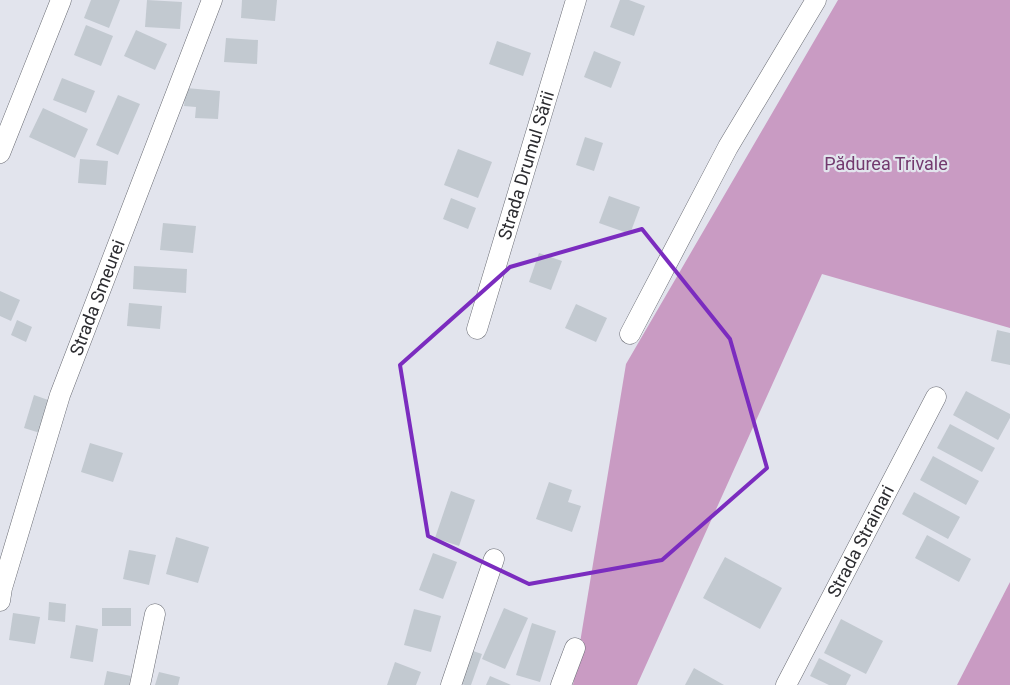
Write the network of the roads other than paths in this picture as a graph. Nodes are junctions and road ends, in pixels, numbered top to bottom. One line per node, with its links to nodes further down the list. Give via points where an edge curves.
1 (60, 0): 5 (street)
2 (212, 0): 10 (street, Strada Smeurei, via 60,395)
3 (576, 0): 6 (street, Strada Drumul Sării)
4 (816, 0): 7 (street, via 728,147)
5 (0, 152)
6 (477, 330)
7 (630, 334)
8 (936, 397): 16 (street, Strada Strainari)
9 (494, 559): 14 (street)
10 (0, 602)
11 (155, 614): 13 (street)
12 (575, 648): 15 (street)
13 (140, 685)
14 (451, 685)
15 (561, 685)
16 (786, 685)

